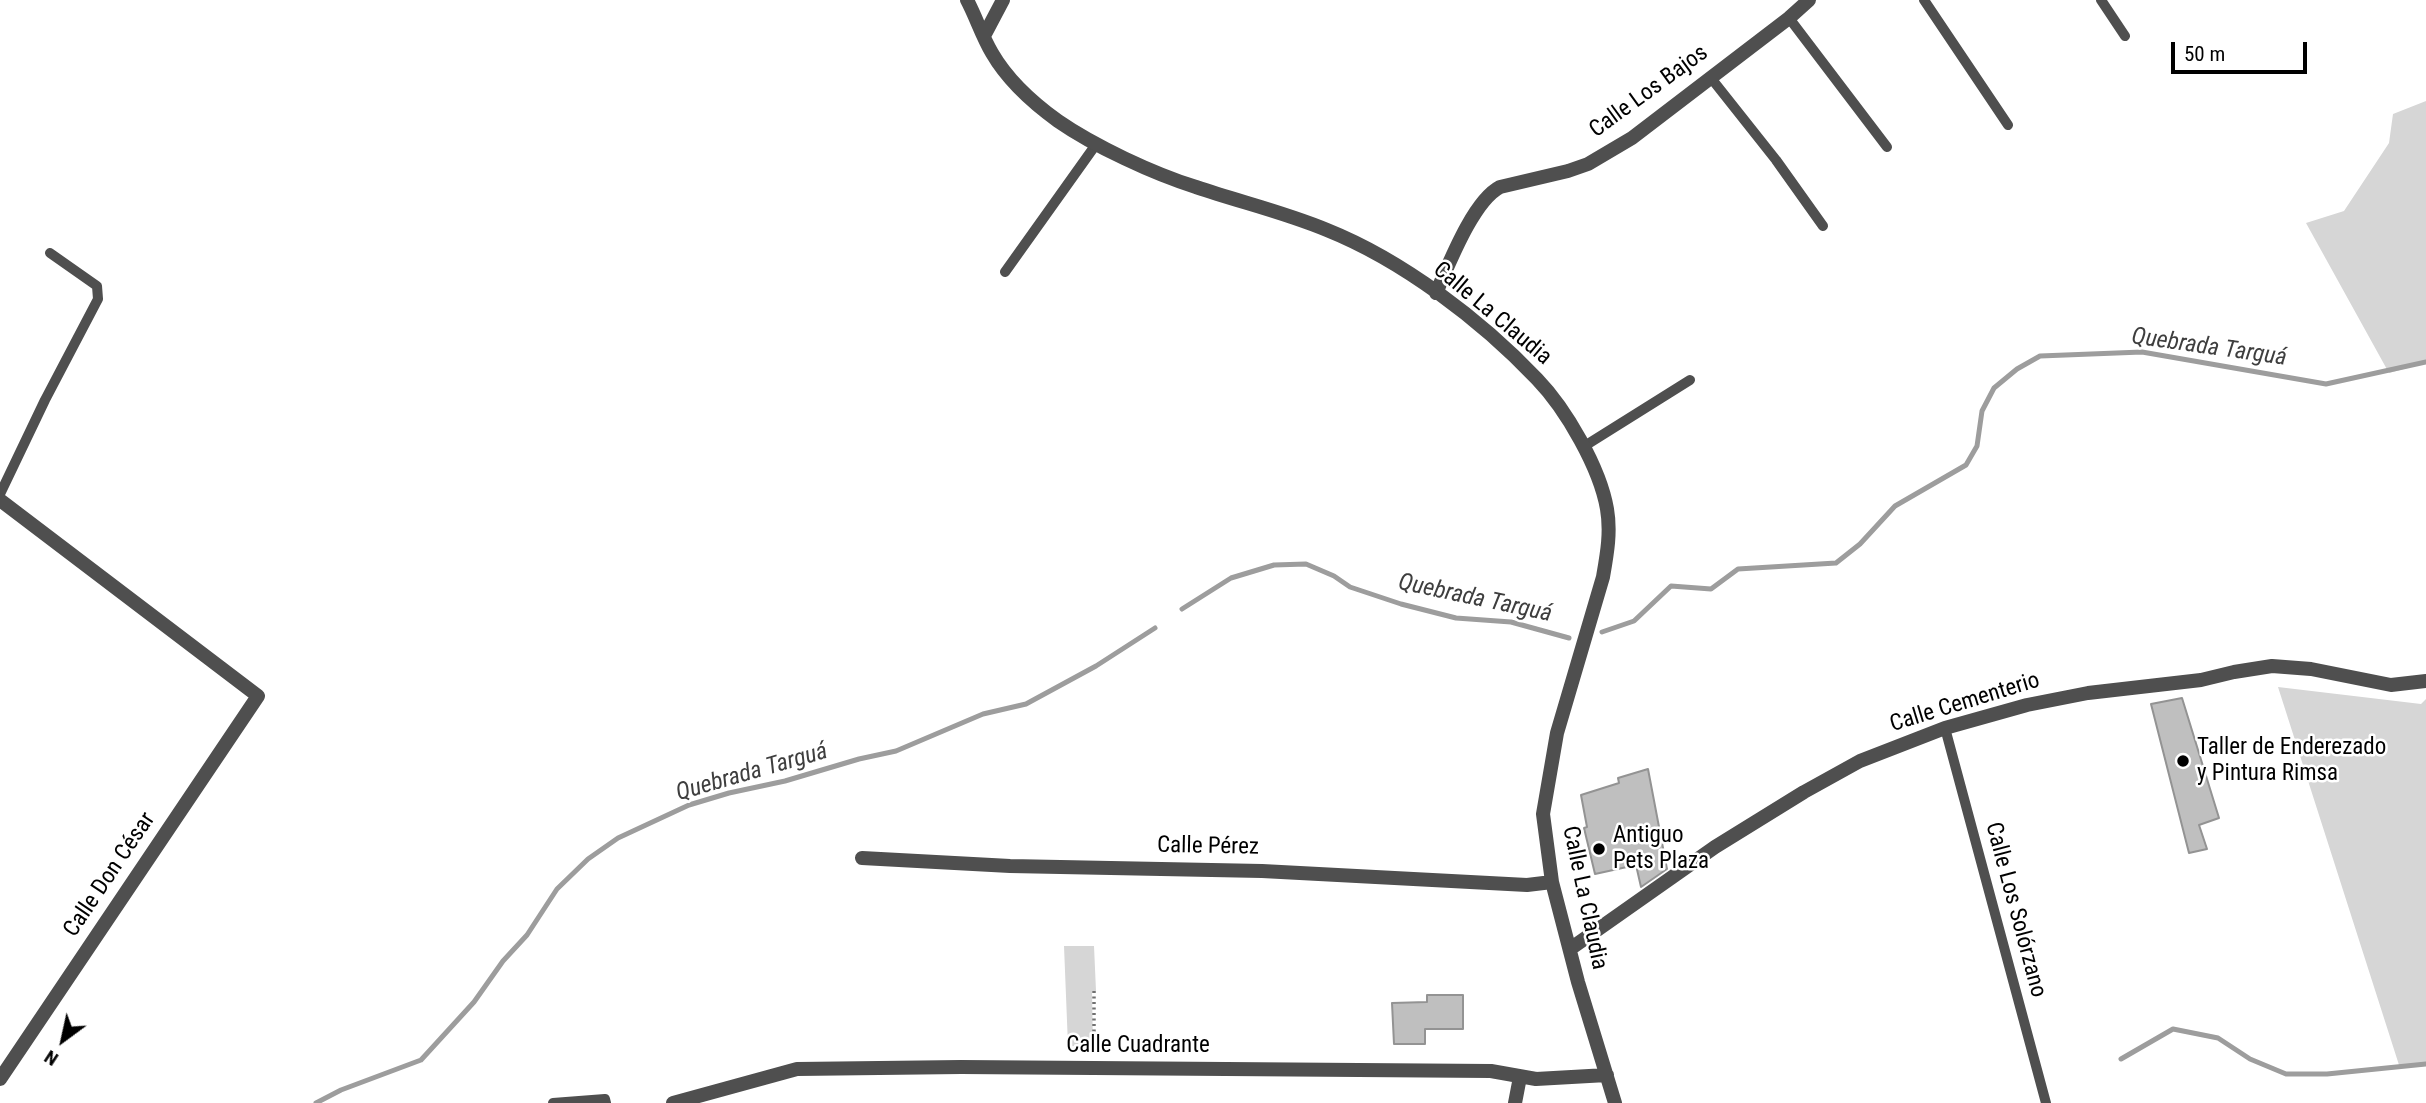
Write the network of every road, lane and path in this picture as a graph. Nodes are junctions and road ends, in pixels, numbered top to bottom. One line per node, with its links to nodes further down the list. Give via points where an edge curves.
1 (967, 0): 7 (street, Calle La Claudia)
2 (1003, 0): 7 (street)
3 (1809, 0): 6 (street, Calle Los Bajos)
4 (1924, 0): 10 (lane)
5 (2101, 0): 8 (lane)
6 (1789, 18): 9 (street, Calle Los Bajos); 12 (lane)
7 (984, 36): 11 (street, Calle La Claudia, via 992,53 1029,97 1058,121)
8 (2125, 36)
9 (1711, 78): 13 (lane); 16 (street, Calle Los Bajos, via 1632,138 1588,164 1491,191)
10 (2008, 125)
11 (1097, 143): 15 (lane); 16 (street, Calle La Claudia, via 1173,179 1336,234 1376,253)
12 (1887, 147)
13 (1823, 226)
14 (50, 253): 19 (lane, via 97,286 98,299)
15 (1005, 272)
16 (1436, 293): 18 (street, Calle La Claudia, via 1539,381)
17 (1689, 380): 18 (lane)
18 (1583, 447): 24 (street, Calle La Claudia, via 1602,490 1609,531 1603,577 1557,733 1546,788 1543,814)
19 (0, 494)
20 (0, 499): 30 (street, Calle Don César, via 258,696)
21 (2426, 681): 22 (street, Calle Cementerio, via 2390,685 2272,666 2201,680 2088,693)
22 (1945, 728): 25 (street, Calle Cementerio, via 1860,761 1804,792 1715,847); 36 (lane, Calle Los Solórzano)
23 (862, 858): 24 (street, Calle Pérez, via 1527,885)
24 (1552, 882): 25 (street, Calle La Claudia)
25 (1570, 948): 28 (street, Calle La Claudia)
26 (1094, 991): 27 (path)
27 (1094, 1051)
28 (1607, 1075): 29 (street, Calle Cuadrante); 35 (street, Calle La Claudia)
29 (1520, 1077): 33 (street, Calle Cuadrante, via 1463,1071 797,1069); 34 (street)
30 (0, 1079)
31 (553, 1103): 32 (lane, via 605,1099)
32 (606, 1103)
33 (673, 1103)
34 (1515, 1103)
35 (1615, 1103)
36 (2046, 1103)

